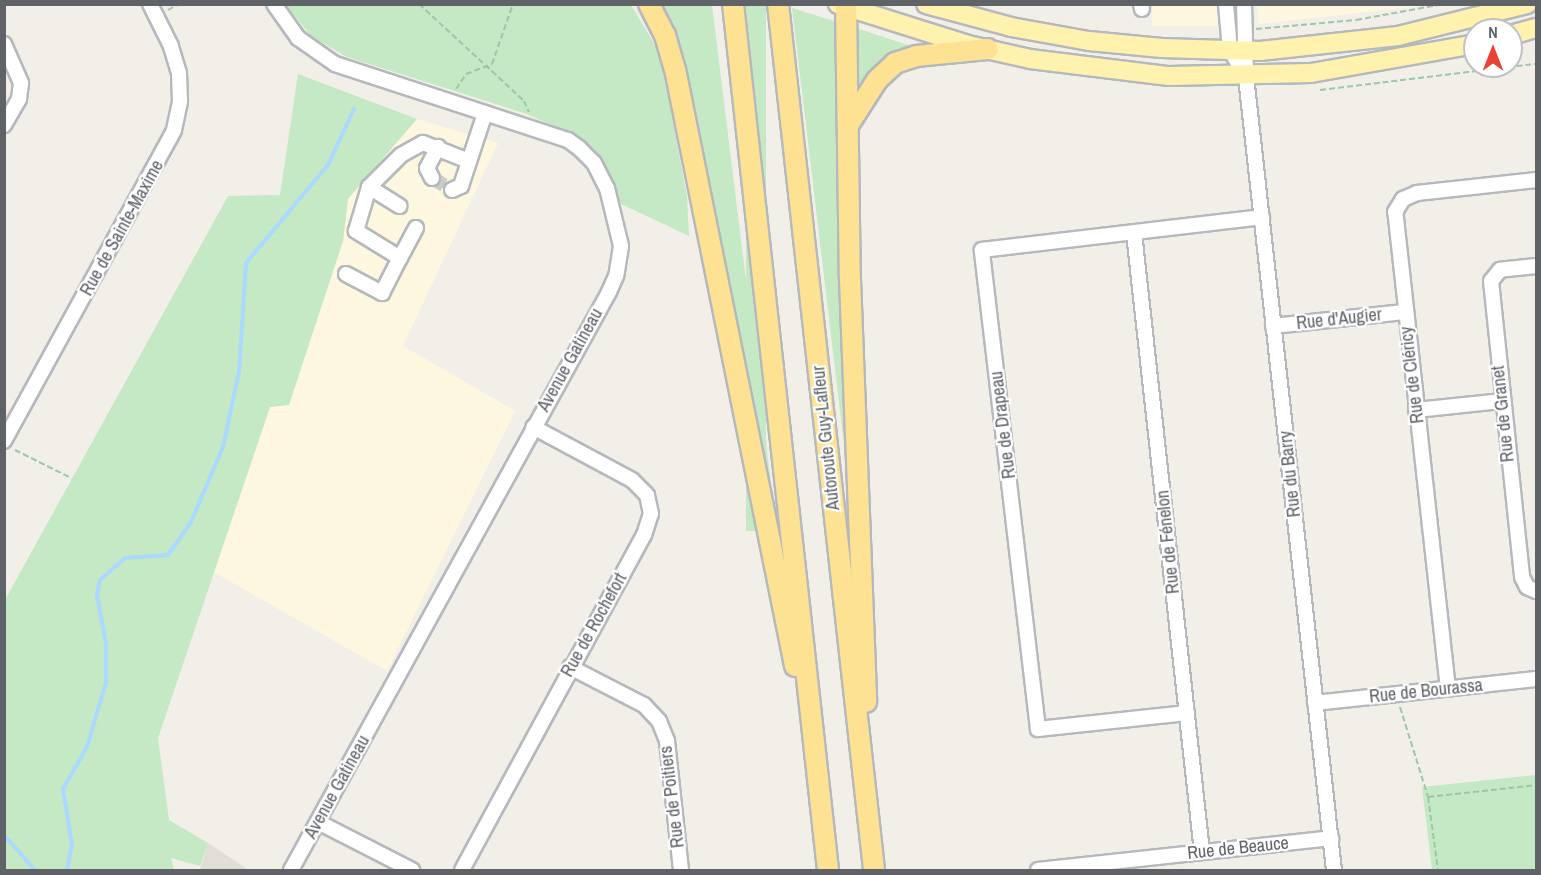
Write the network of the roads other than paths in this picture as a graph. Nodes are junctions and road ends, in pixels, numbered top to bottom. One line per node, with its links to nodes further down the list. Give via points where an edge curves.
1 (150, 4): 37 (street, Rue de Sainte-Maxime, via 171,46 179,73 180,101 174,130)
2 (274, 4): 16 (street, Avenue Gatineau, via 292,33 326,59)
3 (649, 4): 44 (highway, via 665,35 675,69 777,588)
4 (733, 4): 44 (highway)
5 (778, 4): 46 (highway, Autoroute Guy-Lafleur)
6 (926, 4): 14 (main road, via 1070,38 1145,47)
7 (1226, 4): 14 (street, Rue du Barry)
8 (1244, 4): 14 (street, Rue du Barry)
9 (1527, 4): 14 (main road, via 1391,37)
10 (844, 5): 13 (main road); 17 (highway)
11 (4, 44): 18 (street, via 21,83 19,99)
12 (1463, 46): 15 (main road, via 1346,68)
13 (988, 49): 15 (main road, via 1128,72); 17 (highway, via 916,56 895,63 877,80)
14 (1239, 50): 15 (street, Rue du Barry)
15 (1246, 77): 26 (street, Rue du Barry)
16 (485, 113): 20 (street); 36 (street, Avenue Gatineau, via 568,140 586,153 607,189 620,232 616,276)
17 (849, 124): 46 (highway)
18 (4, 125)
19 (438, 147): 20 (street); 21 (street, via 428,168); 23 (street, via 423,143 414,147)
20 (469, 161): 24 (street, via 461,186)
21 (432, 178)
22 (1536, 180): 32 (street, Rue de Cléricy, via 1417,193 1403,199 1394,220)
23 (369, 187): 25 (street); 29 (street, via 356,231)
24 (452, 190)
25 (400, 206)
26 (1262, 217): 28 (street, Rue de Drapeau); 33 (street, Rue du Barry)
27 (416, 228): 29 (street)
28 (1134, 233): 43 (street, Rue de Fénelon); 43 (street, Rue de Drapeau, via 982,250 1038,729)
29 (400, 258): 31 (street, via 382,293)
30 (1536, 266): 34 (street, Rue de Granet, via 1500,270 1491,281)
31 (346, 274)
32 (1404, 312): 33 (street, Rue d'Augier); 35 (street, Rue de Cléricy)
33 (1274, 326): 42 (street, Rue du Barry)
34 (1500, 401): 35 (street); 38 (street, Rue de Granet, via 1522,577)
35 (1416, 410): 41 (street, Rue de Cléricy)
36 (533, 427): 39 (street, Rue de Rochefort, via 632,480 647,495 650,505 644,535); 45 (street, Avenue Gatineau)
37 (9, 445)
38 (1536, 591)
39 (570, 667): 51 (street, Rue de Rochefort); 52 (street, Rue de Poitiers, via 644,705 659,721 667,741)
40 (1536, 679): 41 (street, Rue de Bourassa)
41 (1448, 688): 42 (street, Rue de Bourassa)
42 (1315, 703): 47 (street, Rue du Barry)
43 (1187, 713): 48 (street, Rue de Fénelon)
44 (816, 757): 53 (highway)
45 (318, 822): 49 (street, Avenue Gatineau); 50 (street)
46 (870, 834): 54 (highway, Autoroute Guy-Lafleur)
47 (1331, 838): 48 (street, Rue de Beauce); 56 (street, Rue du Barry)
48 (1202, 852): 55 (street, Rue de Beauce)
49 (291, 870)
50 (412, 870)
51 (462, 870)
52 (681, 870)
53 (828, 870)
54 (874, 870)
55 (1038, 870)
56 (1334, 870)

